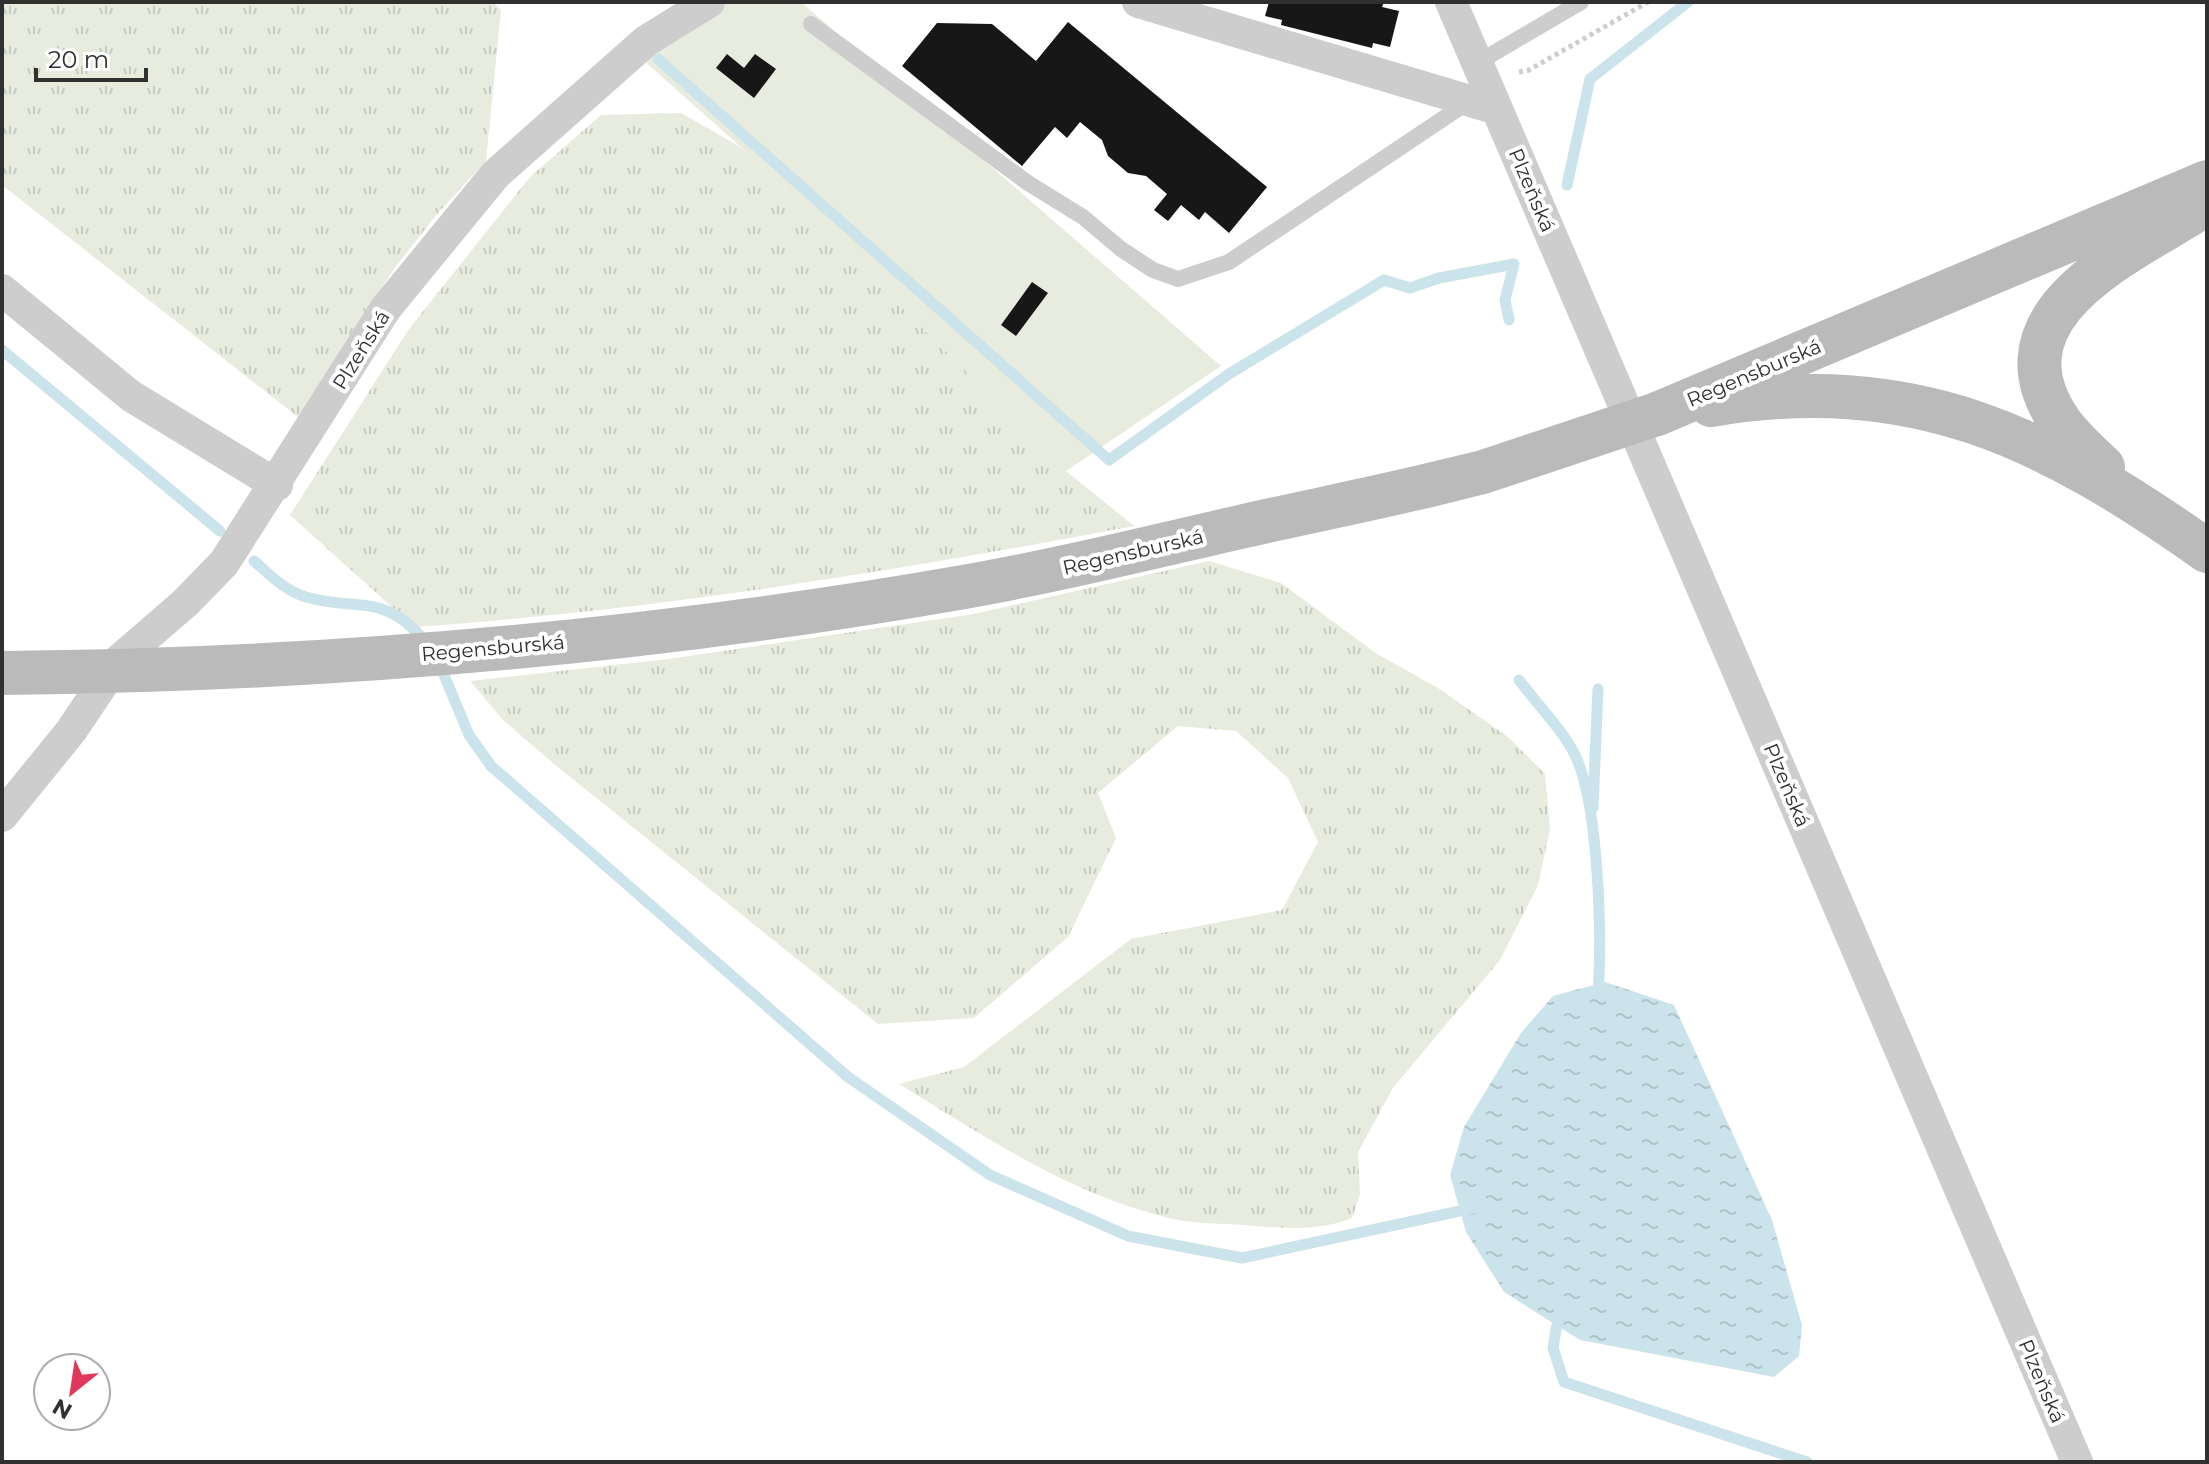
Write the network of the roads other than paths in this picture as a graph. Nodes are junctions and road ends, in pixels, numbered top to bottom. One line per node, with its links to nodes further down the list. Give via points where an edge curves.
1 (709, 2): 11 (street, Plzeňská, via 646,41 495,175 386,308)
2 (1138, 2): 6 (street)
3 (1451, 2): 6 (street, Plzeňská)
4 (1581, 2): 6 (lane)
5 (811, 24): 6 (lane, via 1121,249 1178,279 1229,262)
6 (1481, 87): 16 (street, Plzeňská)
7 (2207, 182): 10 (main road, Regensburská)
8 (2207, 204): 12 (main road, via 2084,282 2043,335 2038,365 2048,402 2078,444)
9 (2, 290): 11 (street, via 131,396)
10 (1731, 392): 12 (main road, via 1935,408 2021,438); 14 (main road, Regensburská, bridge, via 1434,484 1055,570 850,606 493,650 226,668)
11 (277, 485): 15 (street, Plzeňská, via 206,583 118,661 71,731)
12 (2132, 498): 13 (main road)
13 (2207, 551)
14 (2, 673)
15 (2, 816)
16 (2077, 1462)

